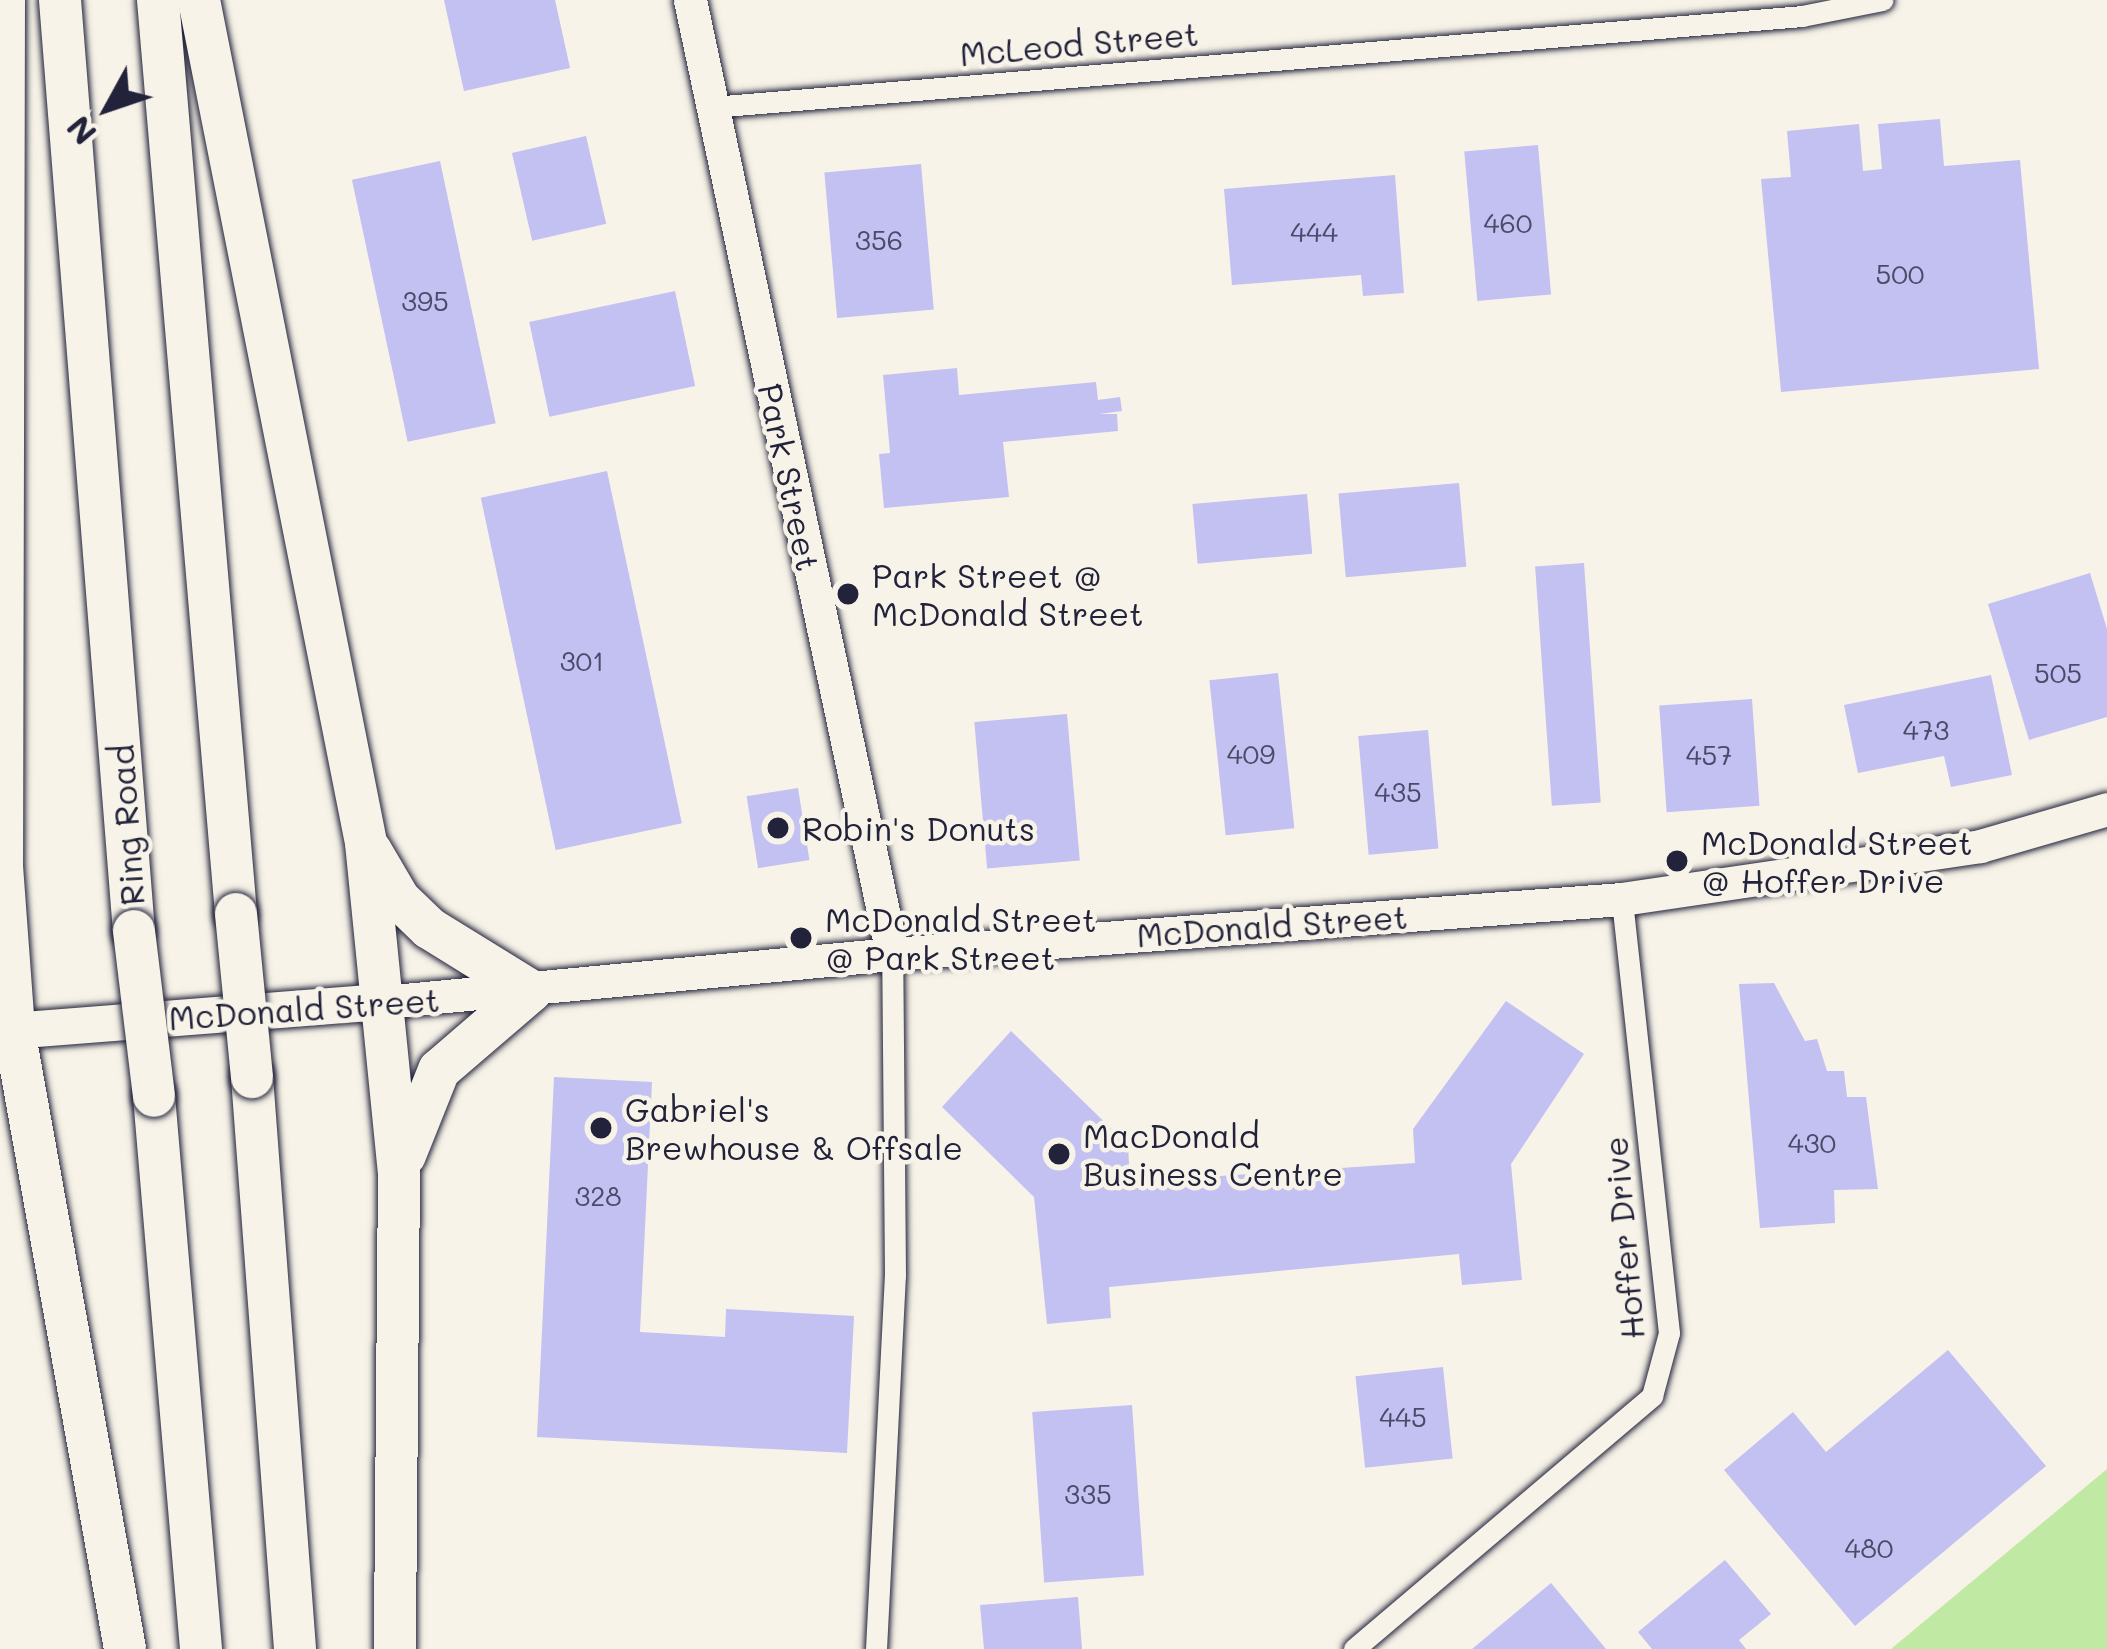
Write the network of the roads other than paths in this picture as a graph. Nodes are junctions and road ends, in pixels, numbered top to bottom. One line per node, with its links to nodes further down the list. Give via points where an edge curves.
1 (4, 0): 10 (highway)
2 (60, 0): 20 (highway, Ring Road, bridge)
3 (158, 0): 21 (highway, bridge)
4 (199, 0): 9 (highway)
5 (690, 0): 7 (main road, Park Street)
6 (1882, 0): 7 (street, McLeod Street, via 1802,16)
7 (712, 107): 12 (main road, Park Street)
8 (2107, 809): 11 (main road, McDonald Street, via 1980,846)
9 (366, 843): 13 (highway, via 399,899 429,928); 14 (highway)
10 (1, 870): 15 (highway)
11 (1622, 899): 12 (main road, McDonald Street); 24 (street, Hoffer Drive, via 1669,1333 1652,1396)
12 (892, 954): 13 (main road, McDonald Street); 23 (street, via 895,1275)
13 (531, 991): 14 (main road, McDonald Street); 17 (highway, via 439,1070)
14 (383, 1003): 15 (main road, McDonald Street); 17 (highway)
15 (7, 1031): 18 (highway)
16 (0, 1127): 18 (highway)
17 (400, 1173): 22 (highway)
18 (38, 1187): 19 (highway)
19 (125, 1649)
20 (201, 1649)
21 (295, 1649)
22 (395, 1649)
23 (877, 1649)
24 (1354, 1649)

